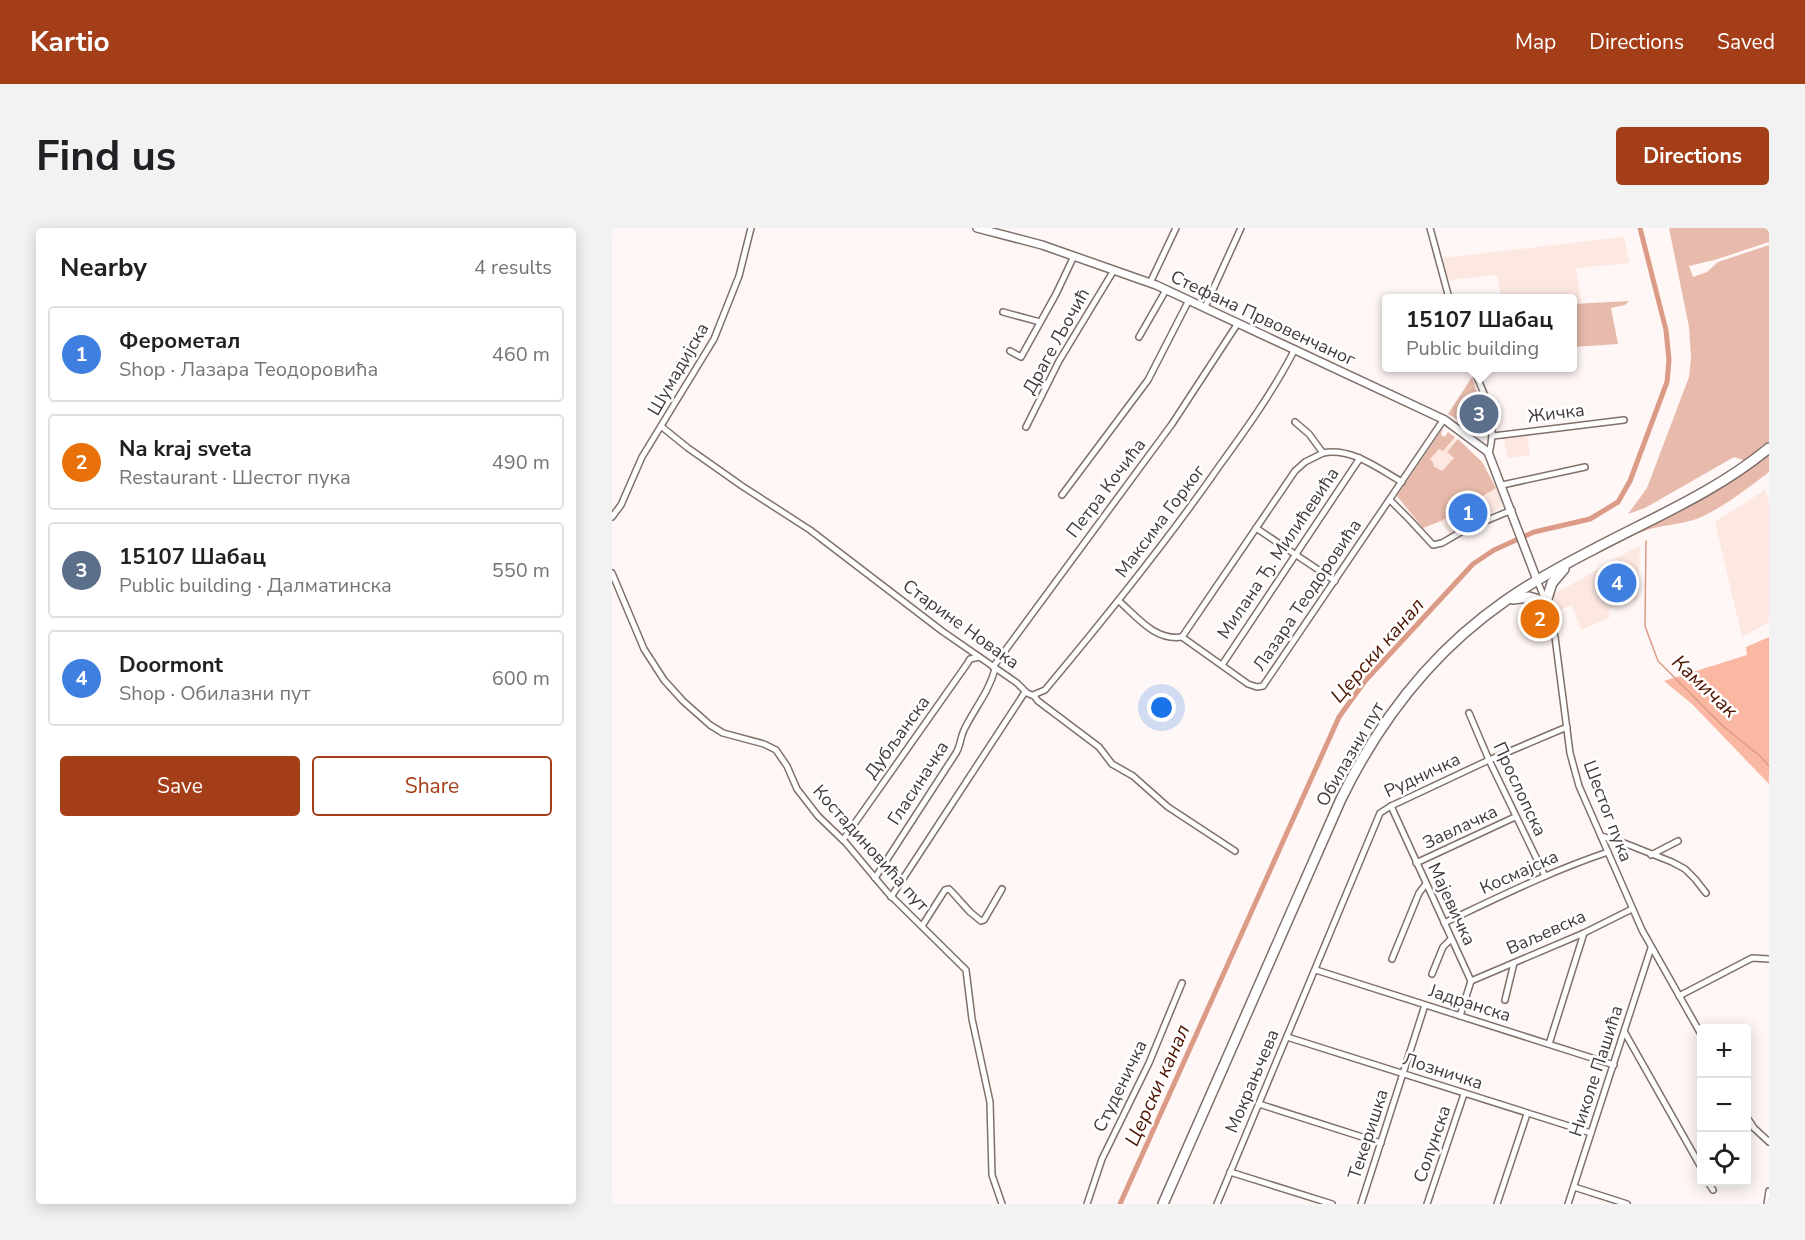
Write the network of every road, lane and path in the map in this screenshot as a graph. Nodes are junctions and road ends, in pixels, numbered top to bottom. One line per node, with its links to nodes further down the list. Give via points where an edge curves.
1 (751, 228): 23 (street, Шумадијска, via 739,276 714,339)
2 (977, 228): 6 (street, Стефана Првовенчаног)
3 (1176, 228): 8 (street)
4 (1241, 228): 12 (street)
5 (1430, 228): 10 (street)
6 (1074, 256): 7 (street, Стефана Првовенчаног); 14 (street)
7 (1114, 270): 8 (street, Стефана Првовенчаног); 24 (street, Драге Љочић, via 1055,369)
8 (1150, 284): 9 (street, Стефана Првовенчаног)
9 (1166, 290): 11 (street, Стефана Првовенчаног); 16 (street)
10 (1448, 294)
11 (1188, 300): 12 (street, Стефана Првовенчаног); 33 (street, via 1148,380)
12 (1205, 307): 15 (street, Стефана Првовенчаног)
13 (1003, 312): 14 (street)
14 (1040, 322): 18 (street, via 1021,357)
15 (1238, 323): 17 (street, Стефана Првовенчаног); 49 (street, Петра Кочића, via 1172,424)
16 (1139, 337)
17 (1295, 349): 20 (street, Стефана Првовенчаног); 43 (street, Максима Горког, via 1178,526)
18 (1010, 351)
19 (1475, 372): 25 (street, via 1490,410)
20 (1444, 419): 28 (street, Стефана Првовенчаног); 31 (street, Лазара Теодоровића)
21 (1624, 420): 25 (street, Жичка)
22 (1295, 422): 27 (street)
23 (662, 426): 36 (street, Шумадијска); 47 (street, Старине Новака, via 724,474 810,530)
24 (1026, 427)
25 (1493, 436): 28 (street)
26 (1769, 448): 39 (main road, Обилазни пут, via 1709,490)
27 (1323, 453): 29 (street, via 1336,452); 37 (street, via 1301,465)
28 (1489, 454): 32 (street, Стефана Првовенчаног)
29 (1360, 459): 31 (street); 38 (street, Милана Ђ. Милићевића)
30 (1585, 467): 32 (street)
31 (1402, 482): 34 (street, Лазара Теодоровића)
32 (1502, 485): 35 (street, Стефана Првовенчаног)
33 (1062, 495)
34 (1390, 500): 35 (street, via 1433,545); 42 (street, Лазара Теодоровића)
35 (1512, 510): 41 (street, Стефана Првовенчаног)
36 (612, 517)
37 (1256, 528): 38 (street); 46 (street)
38 (1296, 555): 42 (street); 48 (street, Милана Ђ. Милићевића)
39 (1567, 564): 41 (main road, Обилазни пут); 45 (main road, via 1552,583)
40 (612, 573): 58 (street, Костадиновића пут, via 644,649 664,680 710,725 776,750 804,799)
41 (1537, 580): 44 (main road, Обилазни пут); 45 (street, Шестог пука)
42 (1335, 581): 48 (street, Лазара Теодоровића, via 1263,686 1248,684)
43 (1119, 601): 46 (street, via 1160,635); 51 (street, Максима Горког, via 1045,690)
44 (1504, 601): 45 (main road, via 1523,596); 108 (main road, Обилазни пут, via 1427,669 1366,752 1323,839)
45 (1546, 602): 53 (street, Шестог пука, via 1555,637)
46 (1182, 637): 48 (street, Лазара Теодоровића)
47 (979, 657): 49 (street, Старине Новака); 58 (street, Дубљанска, via 970,659)
48 (1222, 665)
49 (994, 668): 50 (street, Старине Новака); 65 (street, Гласиначка, via 956,753)
50 (1025, 692): 51 (street, Старине Новака); 69 (street)
51 (1032, 695): 60 (street, Старине Новака, via 1099,747 1112,764)
52 (1469, 713): 54 (street, Прослопска)
53 (1567, 727): 54 (street, Рудничка); 57 (street, Шестог пука, via 1574,771)
54 (1489, 760): 55 (street, Рудничка); 56 (street, Прослопска)
55 (1390, 806): 63 (street, Мајевичка); 79 (street, Рудничка, via 1380,813)
56 (1515, 817): 63 (street, Завлачка); 64 (street, Прослопска)
57 (1601, 836): 61 (street, Шестог пука); 62 (street)
58 (843, 840): 65 (street, Костадиновића пут)
59 (1678, 841): 62 (street)
60 (1235, 851)
61 (1608, 852): 64 (street, Космајска); 70 (street, Шестог пука)
62 (1651, 855): 68 (street, via 1684,869)
63 (1416, 863): 66 (street, Мајевичка)
64 (1545, 876): 71 (street, Космајска)
65 (875, 878): 69 (street, Костадиновића пут)
66 (1426, 884): 71 (street, Мајевичка); 76 (street)
67 (1002, 889): 72 (street, via 981,921 952,892 945,890)
68 (1706, 893)
69 (891, 897): 72 (street, Костадиновића пут)
70 (1632, 909): 73 (street, Ваљевска); 75 (street, Шестог пука)
71 (1444, 923): 74 (street, Мајевичка)
72 (922, 926): 106 (street, Костадиновића пут, via 966,970 990,1102 992,1175)
73 (1584, 933): 78 (street, Ваљевска); 90 (street)
74 (1451, 939): 80 (street, via 1443,947); 81 (street, Мајевичка)
75 (1651, 948): 83 (street, Шестог пука); 88 (street, Николе Пашића)
76 (1392, 959)
77 (1769, 959): 83 (street, via 1752,958)
78 (1514, 963): 81 (street, Ваљевска); 84 (street)
79 (1316, 970): 85 (street, Јадранска); 89 (street, Мокрањчева)
80 (1432, 974)
81 (1471, 981): 86 (street)
82 (1182, 983): 107 (street, Студеничка, via 1149,1063 1102,1159)
83 (1679, 996): 87 (street, Шестог пука)
84 (1505, 1000)
85 (1425, 1005): 86 (street, Јадранска); 92 (street, Текеришка)
86 (1460, 1016): 90 (street, Јадранска)
87 (1697, 1029)
88 (1625, 1033): 91 (street, Николе Пашића); 100 (street)
89 (1287, 1037): 92 (street, Лозничка); 94 (street, Мокрањчева)
90 (1549, 1044): 91 (street, Јадранска)
91 (1614, 1065): 97 (street, Николе Пашића)
92 (1403, 1074): 93 (street, Лозничка); 99 (street, Текеришка)
93 (1464, 1094): 95 (street, Лозничка); 112 (street, Солунска)
94 (1259, 1104): 99 (street); 101 (street, Мокрањчева)
95 (1527, 1114): 97 (street, Лозничка); 113 (street)
96 (1751, 1124): 98 (street)
97 (1591, 1133): 103 (street, Николе Пашића)
98 (1769, 1142)
99 (1381, 1143): 111 (street, Текеришка)
100 (1697, 1162)
101 (1230, 1172): 109 (street, Мокрањчева); 110 (street)
102 (1710, 1186): 104 (street)
103 (1574, 1187): 114 (street, Николе Пашића); 115 (street)
104 (1713, 1190)
105 (1769, 1191): 116 (street)
106 (1002, 1204)
107 (1087, 1204)
108 (1163, 1204)
109 (1217, 1204)
110 (1332, 1204)
111 (1361, 1204)
112 (1427, 1204)
113 (1497, 1204)
114 (1568, 1204)
115 (1627, 1204)
116 (1767, 1204)

